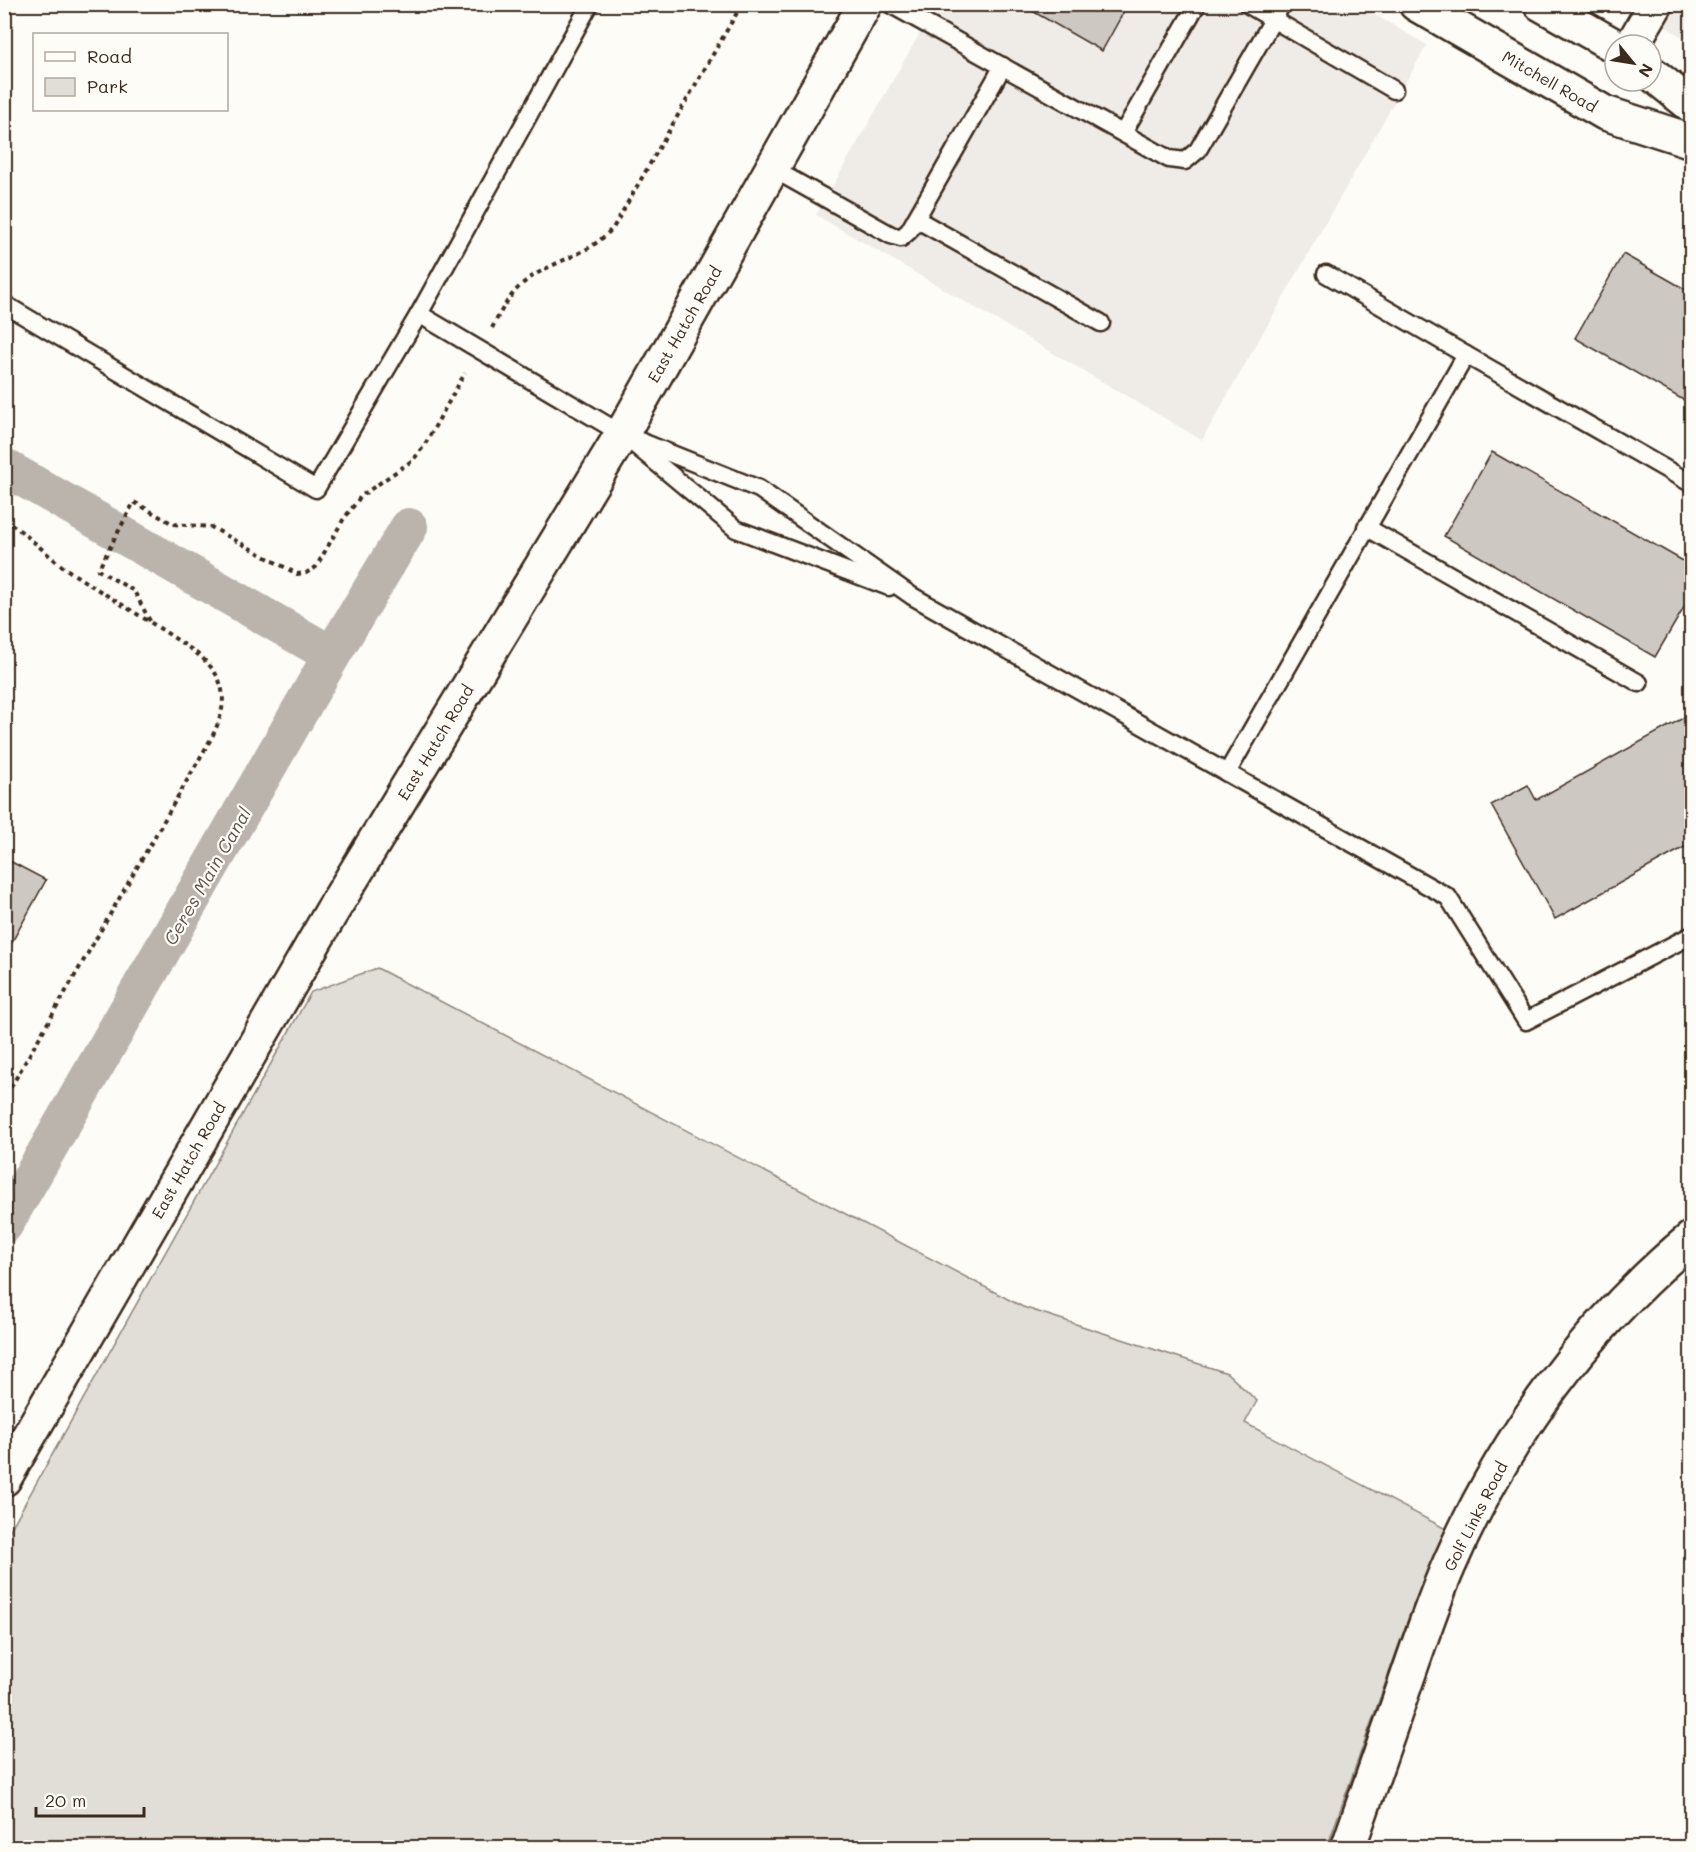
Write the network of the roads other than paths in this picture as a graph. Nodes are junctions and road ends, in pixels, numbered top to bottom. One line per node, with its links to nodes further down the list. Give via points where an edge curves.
1 (590, 4): 23 (lane)
2 (865, 4): 19 (main road, East Hatch Road)
3 (890, 4): 13 (lane)
4 (1197, 4): 17 (lane)
5 (1247, 4): 10 (lane)
6 (1282, 4): 10 (lane)
7 (1416, 4): 18 (main road, Mitchell Road, via 1605,113)
8 (1541, 4): 12 (main road)
9 (1656, 4): 11 (main road)
10 (1273, 20): 15 (lane); 17 (lane, via 1198,150 1185,161 1168,159)
11 (1639, 33)
12 (1603, 39)
13 (1003, 66): 17 (lane); 20 (lane)
14 (1663, 82): 16 (main road)
15 (1394, 90)
16 (1690, 102)
17 (1123, 134)
18 (1692, 141)
19 (772, 169): 20 (lane, via 891,235 900,238); 26 (main road, East Hatch Road)
20 (916, 219): 24 (lane)
21 (1326, 274): 25 (lane)
22 (4, 304): 23 (lane, via 316,489)
23 (419, 314): 26 (lane)
24 (1101, 323)
25 (1466, 355): 27 (lane); 28 (lane)
26 (622, 434): 29 (lane, via 759,489); 29 (lane, via 736,529); 34 (main road, East Hatch Road, via 331,913)
27 (1692, 484)
28 (1366, 527): 30 (lane); 31 (lane)
29 (912, 596): 31 (lane)
30 (1639, 683)
31 (1227, 773): 32 (lane, via 1449,897 1526,1021)
32 (1692, 935)
33 (1692, 1238): 35 (main road, Golf Links Road, via 1648,1276 1570,1363 1519,1434 1490,1485 1450,1563 1429,1615)
34 (4, 1479)
35 (1348, 1848)

